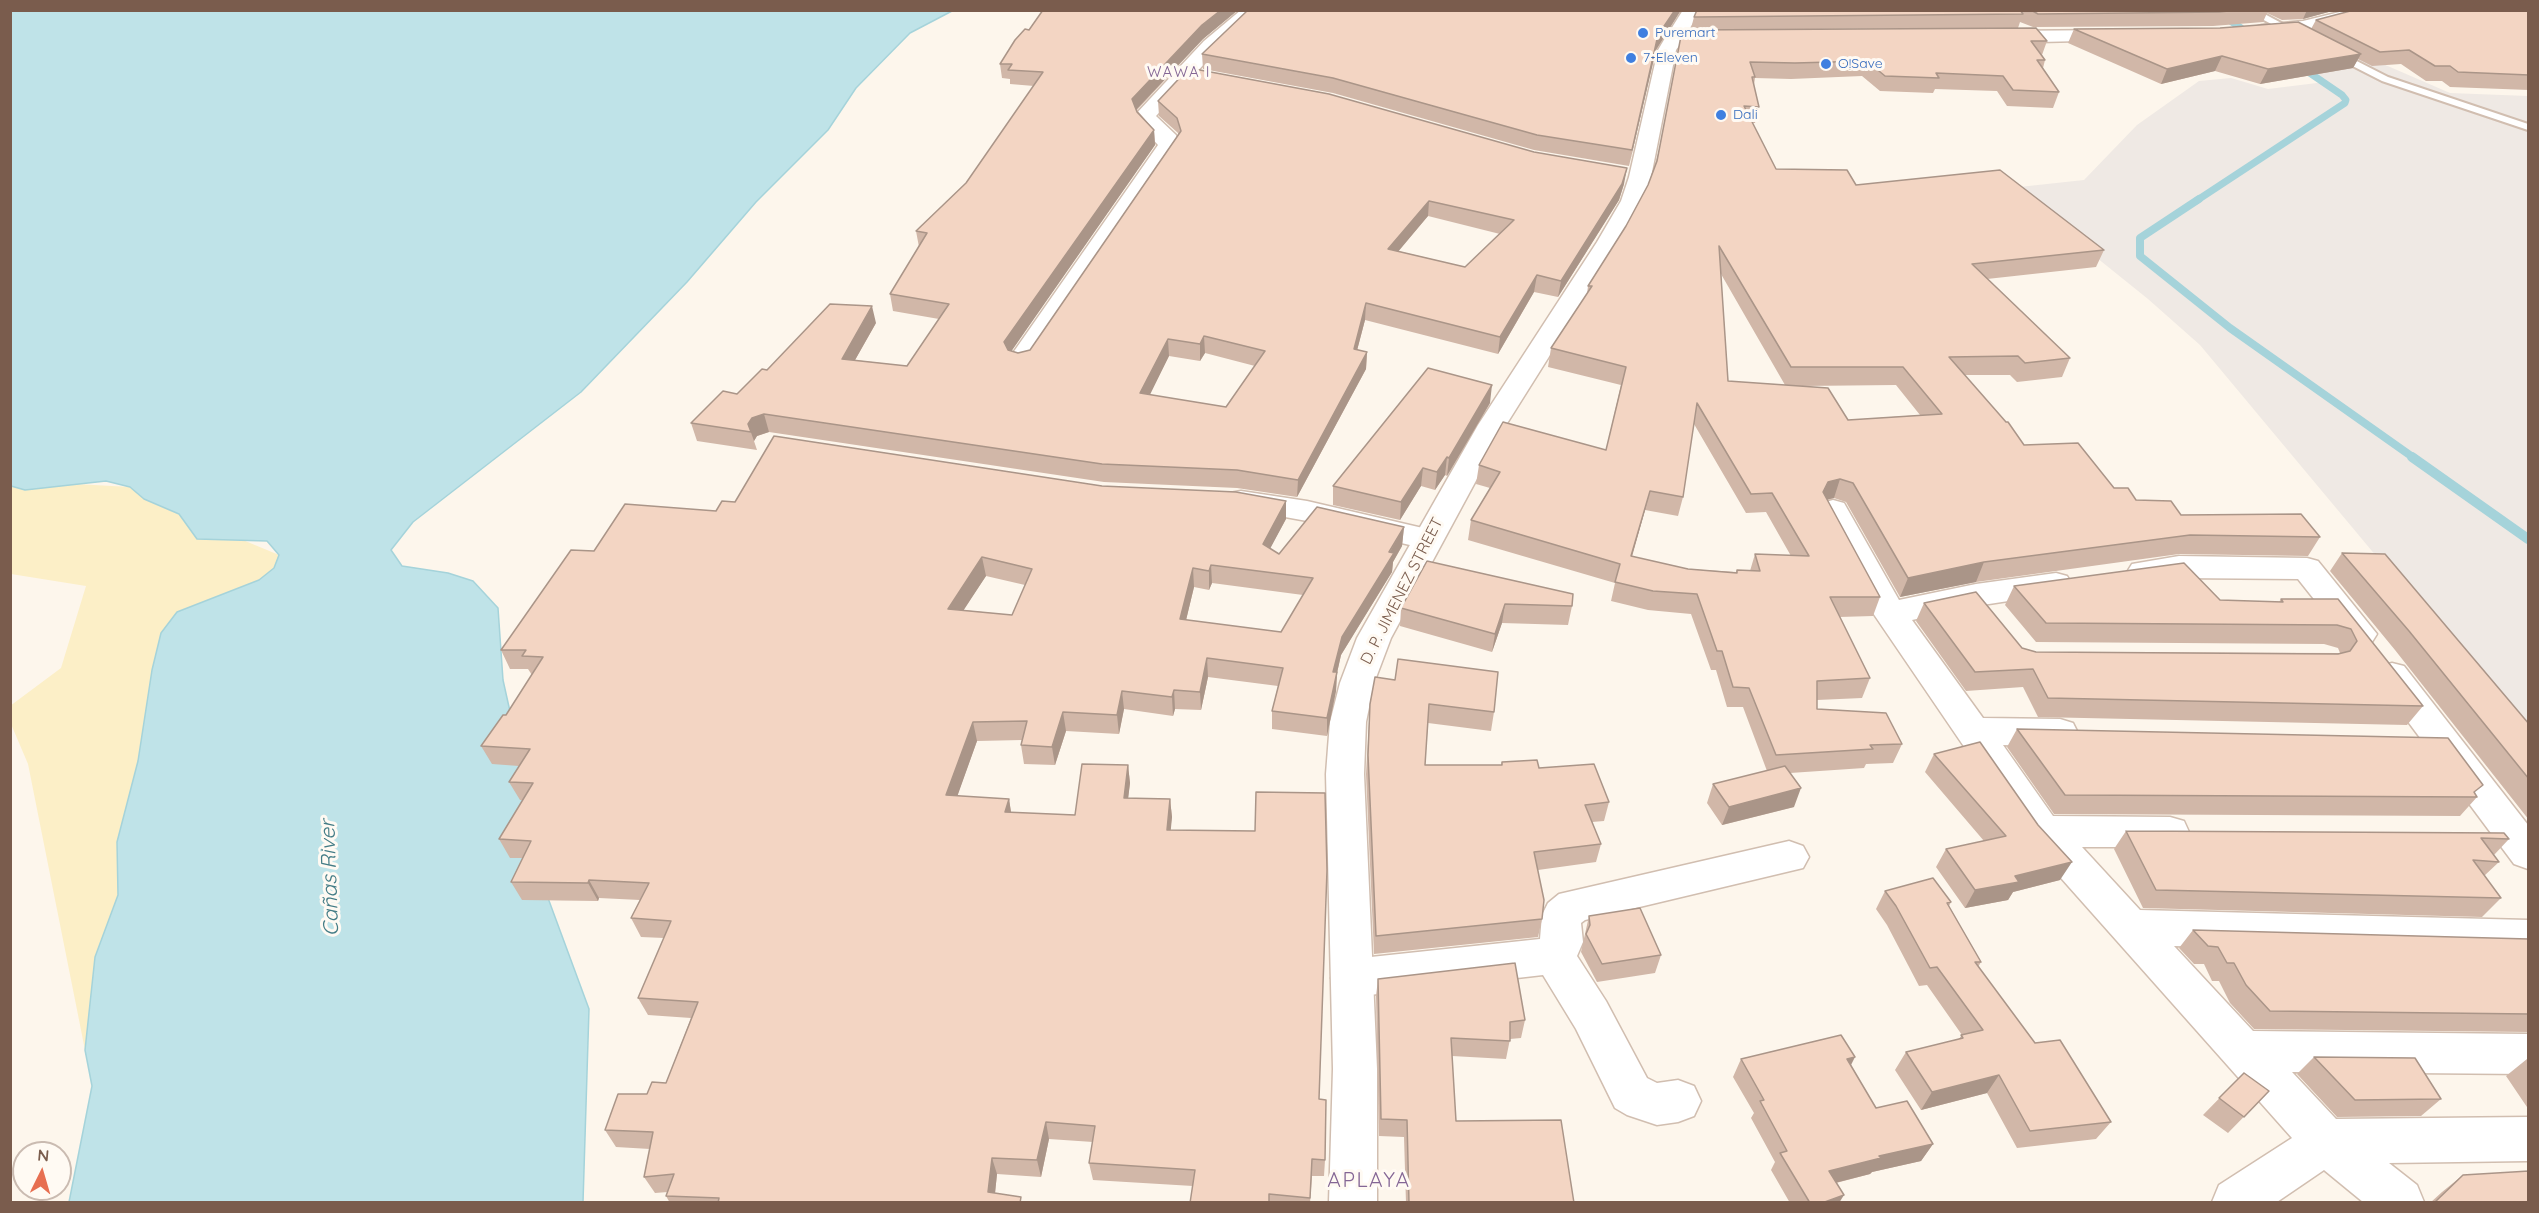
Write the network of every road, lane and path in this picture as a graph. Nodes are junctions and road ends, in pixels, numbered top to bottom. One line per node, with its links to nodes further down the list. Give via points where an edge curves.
1 (1252, 10): 13 (street)
2 (1692, 10): 8 (street, D. P. JIMENEZ STREET)
3 (2249, 10): 5 (lane)
4 (2372, 10): 5 (street)
5 (2286, 29): 6 (street); 11 (lane)
6 (2245, 32)
7 (2136, 35): 10 (street)
8 (1675, 37): 9 (street); 19 (street, D. P. JIMENEZ STREET, via 1667,50 1629,176 1632,201 1534,356)
9 (1746, 37)
10 (1982, 37)
11 (2308, 39)
12 (2328, 49): 15 (lane, via 2385,79)
13 (1185, 73): 14 (street); 16 (street, via 1145,115 1169,145)
14 (1208, 77)
15 (2529, 127)
16 (1021, 360)
17 (1215, 498): 19 (street, via 1307,511)
18 (1833, 510): 21 (street)
19 (1427, 539): 35 (street, D. P. JIMENEZ STREET, via 1368,650 1348,722 1345,774)
20 (1976, 595): 21 (street); 22 (street); 26 (street, via 2179,567 2307,569)
21 (1890, 613): 23 (street)
22 (1997, 621)
23 (1971, 731): 24 (street); 27 (street)
24 (2089, 733)
25 (2396, 740): 26 (street)
26 (2443, 741): 30 (street)
27 (2043, 831): 28 (street); 32 (street)
28 (2208, 832)
29 (2467, 834): 30 (street)
30 (2521, 843)
31 (1789, 857): 34 (street, via 1573,906 1562,915 1562,942 1558,951)
32 (2129, 927): 33 (street); 36 (street)
33 (2529, 937)
34 (1552, 953): 35 (street, via 1529,960); 38 (street, via 1591,1015 1631,1093 1657,1104)
35 (1352, 978): 41 (street, D. P. JIMENEZ STREET)
36 (2242, 1051): 37 (street); 40 (street)
37 (2529, 1054)
38 (1678, 1101)
39 (2529, 1140): 40 (street)
40 (2326, 1142): 42 (street); 43 (street)
41 (1353, 1203)
42 (2236, 1203)
43 (2400, 1203)

